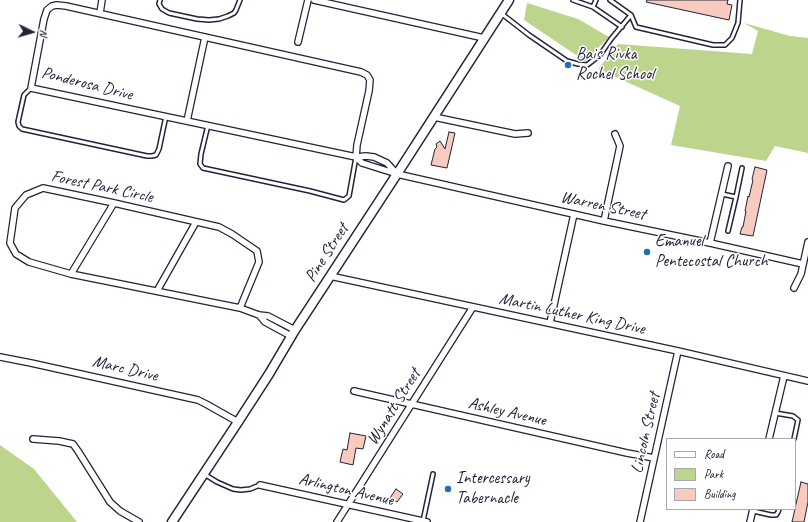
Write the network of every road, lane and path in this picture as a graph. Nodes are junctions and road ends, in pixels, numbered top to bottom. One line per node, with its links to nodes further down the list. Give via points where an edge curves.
1 (102, 0): 13 (street)
2 (160, 0): 3 (lane, via 162,9 169,13 210,20 234,13)
3 (240, 0)
4 (308, 0): 19 (street)
5 (314, 0): 18 (street)
6 (508, 0): 14 (street, Pine Street)
7 (573, 0): 12 (lane)
8 (596, 0): 12 (lane)
9 (610, 0): 15 (lane)
10 (740, 0): 15 (lane, via 738,23 732,38 725,45 713,45 636,27)
11 (57, 2): 13 (street, Ponderosa Drive); 20 (street, Ponderosa Drive, via 48,10 44,19)
12 (593, 7): 16 (lane)
13 (100, 13): 17 (street, Ponderosa Drive)
14 (500, 13): 16 (lane, via 567,61 578,64 587,65 600,55); 18 (street, Pine Street)
15 (631, 15): 16 (lane)
16 (622, 27)
17 (205, 37): 23 (street); 27 (street, Ponderosa Drive, via 367,75 370,80 369,91)
18 (484, 38): 22 (street, Pine Street)
19 (298, 42)
20 (31, 88): 21 (street, Ponderosa Drive); 21 (lane, via 24,95 18,122 22,129 147,156 156,155)
21 (166, 116): 23 (street, Ponderosa Drive)
22 (434, 117): 25 (street, via 515,134); 30 (street, Pine Street)
23 (187, 121): 24 (street, Ponderosa Drive)
24 (208, 125): 27 (street, Ponderosa Drive); 27 (lane, via 200,164 203,168 344,200 349,196)
25 (528, 133)
26 (616, 134): 35 (street, via 620,146)
27 (356, 157): 30 (street, Ponderosa Drive, via 362,163)
28 (728, 166): 31 (street)
29 (742, 168): 32 (lane)
30 (397, 174): 34 (street, Warren Street); 42 (street, Pine Street)
31 (722, 194): 32 (lane); 39 (street)
32 (736, 197): 37 (lane)
33 (114, 203): 36 (street, Forest Park Circle); 41 (street); 41 (street, Forest Park Circle, via 43,188 26,195 15,208 10,243 16,254 29,262)
34 (574, 214): 35 (street, Warren Street); 47 (street)
35 (604, 221): 39 (street, Warren Street)
36 (196, 222): 44 (street); 46 (street, Forest Park Circle, via 219,227 257,251 259,262)
37 (728, 231)
38 (808, 242): 40 (street)
39 (710, 243): 40 (street, Warren Street)
40 (803, 264): 43 (street)
41 (71, 274): 44 (street, Forest Park Circle)
42 (330, 276): 45 (street, Martin Luther King Drive); 48 (street, Pine Street)
43 (794, 288)
44 (157, 291): 46 (street, Forest Park Circle)
45 (474, 307): 47 (street, Martin Luther King Drive); 54 (street, Wynatt Street)
46 (240, 308): 48 (street, Forest Park Circle, via 268,316)
47 (550, 323): 49 (street, Martin Luther King Drive)
48 (293, 333): 56 (street, Pine Street)
49 (678, 351): 51 (street, Martin Luther King Drive); 60 (street, Lincoln Street)
50 (0, 357): 56 (street, Marc Drive, via 198,400)
51 (784, 376): 52 (street, Martin Luther King Drive); 55 (street)
52 (808, 381)
53 (354, 392): 54 (street, Ashley Avenue)
54 (412, 404): 60 (street, Ashley Avenue); 64 (street, Wynatt Street)
55 (775, 413): 57 (street); 58 (lane, via 793,416 798,420)
56 (238, 422): 61 (street, Pine Street)
57 (769, 438)
58 (794, 438)
59 (33, 439): 67 (street, via 72,444 110,502)
60 (654, 458): 71 (street, Lincoln Street)
61 (204, 474): 63 (lane, via 233,489 250,489); 68 (street, Pine Street)
62 (433, 474): 70 (lane)
63 (260, 485): 64 (street, Arlington Avenue)
64 (349, 504): 69 (street, Wynatt Street); 70 (street, Arlington Avenue)
65 (753, 510): 66 (lane, via 771,515 776,515); 72 (street)
66 (779, 510)
67 (139, 522)
68 (172, 522)
69 (338, 522)
70 (425, 522)
71 (640, 522)
72 (750, 522)

